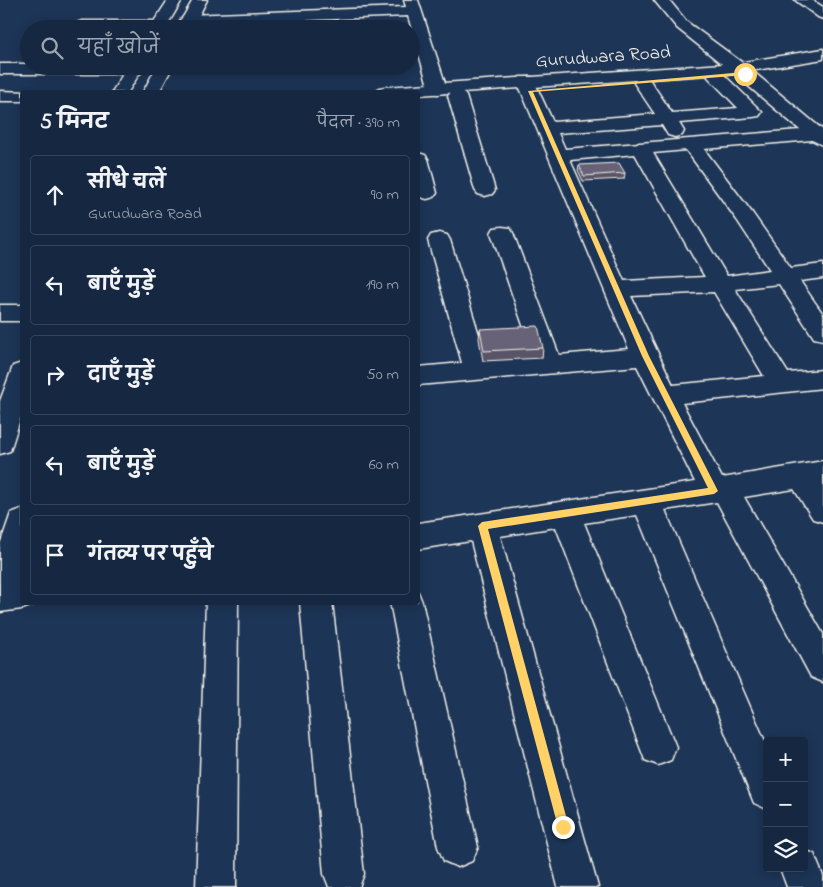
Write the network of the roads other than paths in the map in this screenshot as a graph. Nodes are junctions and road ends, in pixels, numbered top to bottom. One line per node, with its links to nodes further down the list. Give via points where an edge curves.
1 (175, 0): 7 (street)
2 (200, 0): 8 (street)
3 (661, 0): 16 (street, via 682,25)
4 (802, 0): 6 (street)
5 (413, 6): 9 (street); 10 (street)
6 (823, 14)
7 (162, 20)
8 (189, 20)
9 (246, 20)
10 (417, 20)
11 (420, 29): 22 (street)
12 (823, 54): 16 (street, Gurudwara Road)
13 (823, 64): 16 (street, Gurudwara Road)
14 (0, 69): 15 (street)
15 (20, 69)
16 (741, 71): 19 (street, Gurudwara Road); 21 (street, Gurudwara Road); 32 (street)
17 (131, 75): 23 (street)
18 (160, 75): 24 (street)
19 (716, 77): 20 (street, Gurudwara Road); 30 (street, via 753,112)
20 (643, 83): 21 (street, Gurudwara Road); 30 (street)
21 (528, 86): 22 (street, Gurudwara Road); 28 (street, Gurudwara Road); 31 (street)
22 (438, 89): 25 (street, Gurudwara Road)
23 (121, 90)
24 (152, 90)
25 (420, 90)
26 (0, 96): 27 (street)
27 (20, 96)
28 (457, 96): 29 (street, Gurudwara Road); 37 (street)
29 (420, 99)
30 (667, 119): 31 (street); 33 (street)
31 (546, 128): 35 (street)
32 (821, 138): 33 (street)
33 (688, 144): 34 (street); 42 (street, via 746,218)
34 (641, 148): 35 (street); 43 (street)
35 (558, 155): 44 (street)
36 (420, 167): 38 (street)
37 (485, 190)
38 (427, 193)
39 (502, 232): 49 (street)
40 (439, 240): 50 (street)
41 (823, 271): 42 (street)
42 (785, 276): 43 (street); 47 (street)
43 (719, 284): 44 (street); 54 (street)
44 (616, 289): 48 (street)
45 (0, 313): 46 (street)
46 (20, 313)
47 (822, 330)
48 (645, 356): 49 (street); 55 (street)
49 (549, 364): 50 (street)
50 (478, 370): 52 (street)
51 (20, 376): 56 (street)
52 (420, 376)
53 (823, 379): 54 (street)
54 (781, 383): 55 (street)
55 (665, 395): 59 (street)
56 (6, 401): 57 (street)
57 (0, 444)
58 (812, 474): 59 (street); 61 (street)
59 (719, 490): 60 (street); 71 (street)
60 (646, 501): 62 (street); 73 (street)
61 (823, 510)
62 (565, 513): 63 (street); 72 (street)
63 (482, 526): 65 (street); 78 (street)
64 (20, 529): 67 (street)
65 (420, 536)
66 (20, 595): 67 (street)
67 (0, 597)
68 (222, 605): 77 (street)
69 (316, 605): 76 (street)
70 (407, 605): 74 (street)
71 (823, 666)
72 (658, 746)
73 (764, 782)
74 (458, 847)
75 (801, 872): 79 (street)
76 (344, 874)
77 (216, 887)
78 (578, 887)
79 (807, 887)

